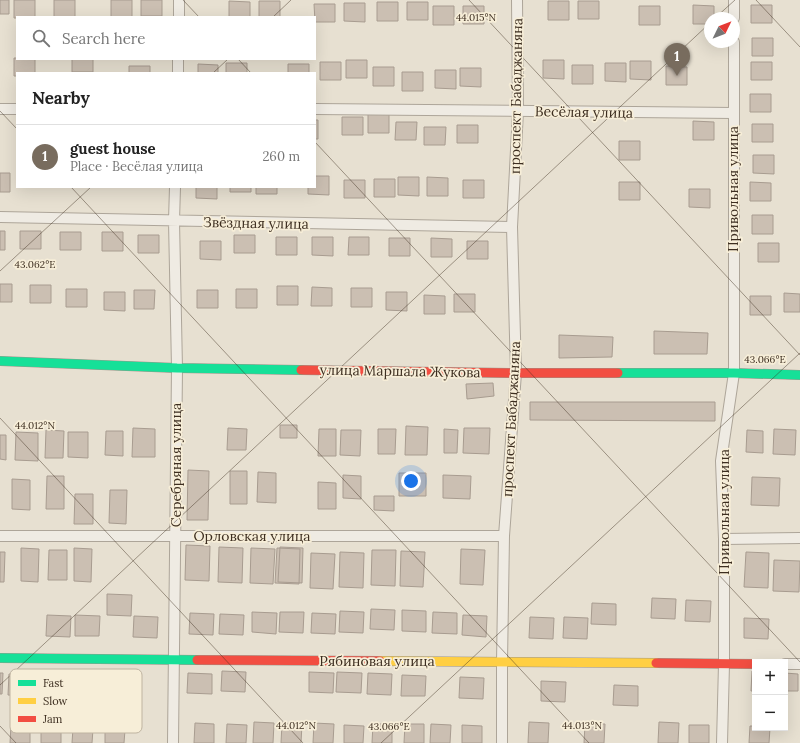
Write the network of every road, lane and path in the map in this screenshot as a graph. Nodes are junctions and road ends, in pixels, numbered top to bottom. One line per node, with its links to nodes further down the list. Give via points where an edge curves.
1 (179, 0): 5 (street)
2 (517, 0): 12 (street, проспект Бабаджаняна)
3 (734, 0): 4 (street)
4 (734, 12)
5 (179, 16)
6 (734, 48): 13 (street, Привольная улица)
7 (178, 60): 8 (street)
8 (178, 72)
9 (0, 109): 10 (street)
10 (16, 109)
11 (316, 109): 12 (street, Весёлая улица)
12 (518, 111): 13 (street, Весёлая улица); 17 (street, проспект Бабаджаняна)
13 (733, 113): 21 (street, Привольная улица)
14 (175, 188): 16 (street, Серебряная улица)
15 (0, 217): 16 (street, Звёздная улица)
16 (174, 221): 17 (street, Звёздная улица); 19 (street, Серебряная улица)
17 (512, 227): 20 (street, проспект Бабаджаняна)
18 (0, 361): 19 (main road, улица Маршала Жукова)
19 (177, 368): 20 (main road, улица Маршала Жукова); 24 (street, Серебряная улица)
20 (516, 373): 21 (main road, улица Маршала Жукова); 25 (street, проспект Бабаджаняна)
21 (734, 373): 22 (main road, улица Маршала Жукова); 27 (street, Привольная улица, via 721,461)
22 (800, 375)
23 (0, 536): 24 (street, Орловская улица)
24 (175, 536): 25 (street, Орловская улица); 29 (street, Серебряная улица)
25 (504, 536): 30 (street, проспект Бабаджаняна)
26 (800, 538): 27 (street)
27 (724, 539): 31 (street, Привольная улица)
28 (0, 658): 29 (main road, Рябиновая улица)
29 (174, 660): 30 (main road, Рябиновая улица); 35 (street, Серебряная улица)
30 (502, 662): 31 (main road, Рябиновая улица); 36 (street, проспект Бабаджаняна)
31 (724, 664): 32 (main road, Рябиновая улица); 37 (street, Привольная улица)
32 (752, 664)
33 (788, 664): 34 (street)
34 (800, 664)
35 (173, 743)
36 (502, 743)
37 (722, 743)

